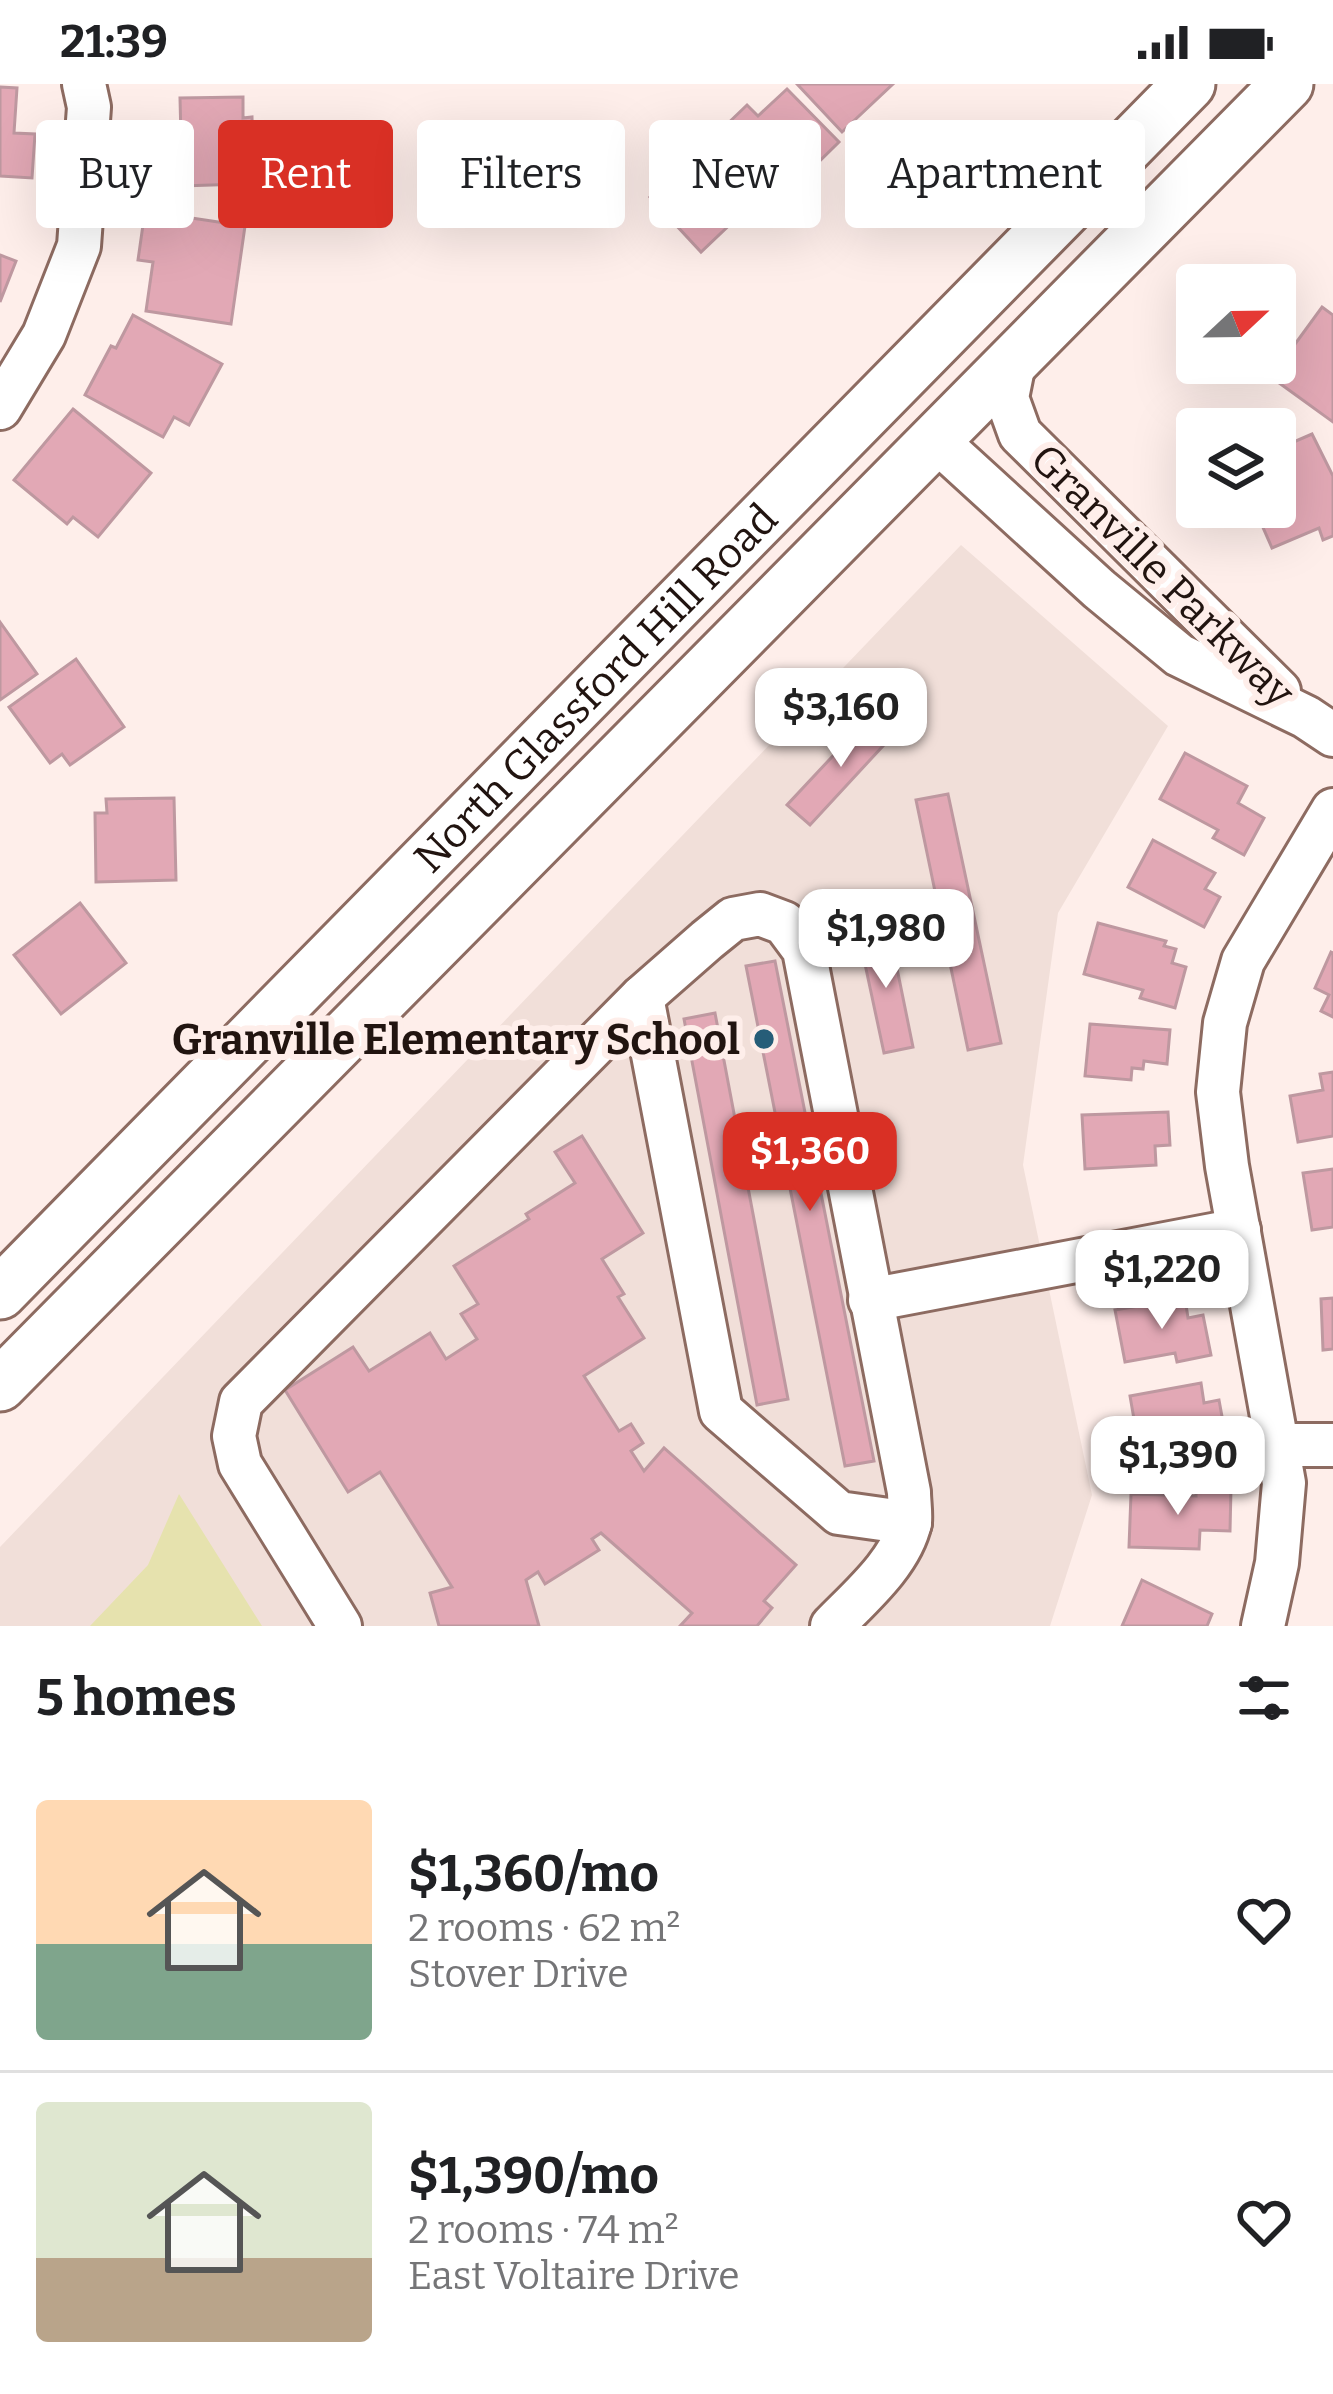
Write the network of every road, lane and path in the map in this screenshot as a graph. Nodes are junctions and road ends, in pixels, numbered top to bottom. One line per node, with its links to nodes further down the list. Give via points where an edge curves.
1 (84, 84): 6 (street, via 79,246 44,334)
2 (1189, 84): 12 (main road, North Glassford Hill Road)
3 (1227, 84): 7 (main road, via 929,393 917,416)
4 (1286, 84): 5 (main road, North Glassford Hill Road)
5 (1014, 363): 7 (main road, North Glassford Hill Road); 8 (street, Granville Parkway, via 1007,398 1020,434)
6 (0, 408)
7 (937, 441): 8 (street, Granville Parkway, via 1180,655); 14 (main road, North Glassford Hill Road)
8 (1320, 726)
9 (1333, 810): 11 (street, via 1244,961 1225,1023 1218,1092)
10 (642, 997): 13 (street, via 733,919 760,914 784,923 804,950); 17 (street, via 722,1411 838,1513); 18 (street, via 241,1402 234,1436 240,1464)
11 (1239, 1230): 13 (street); 16 (street)
12 (0, 1293)
13 (870, 1300): 17 (street)
14 (0, 1385)
15 (1333, 1444): 16 (street)
16 (1277, 1445): 20 (street, via 1284,1483)
17 (910, 1523): 19 (street, via 873,1583)
18 (340, 1626)
19 (832, 1626)
20 (1263, 1626)

